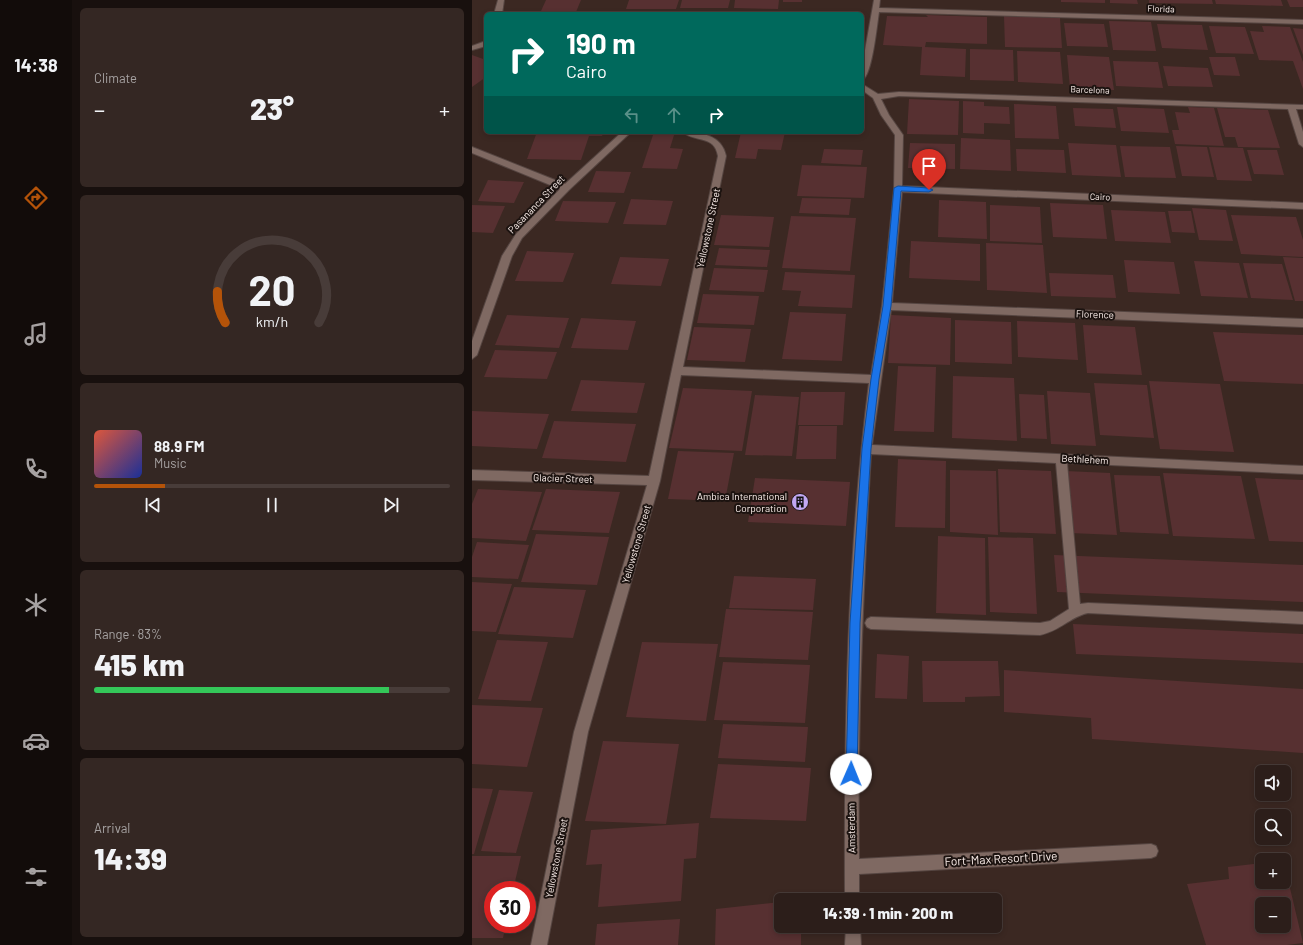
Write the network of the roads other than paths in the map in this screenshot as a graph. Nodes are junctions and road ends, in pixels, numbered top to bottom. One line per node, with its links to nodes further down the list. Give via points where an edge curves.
1 (501, 0): 4 (street)
2 (877, 0): 3 (street)
3 (876, 10): 5 (street, Florida); 8 (street)
4 (498, 12)
5 (1303, 22)
6 (484, 45): 7 (street)
7 (472, 48)
8 (864, 72)
9 (864, 88): 10 (street, Amsterdam)
10 (876, 97): 11 (street, Barcelona, via 900,94); 18 (street, Amsterdam, via 899,135)
11 (1291, 107): 12 (street, Barcelona); 15 (street)
12 (1303, 107)
13 (625, 134): 17 (street, Pasananca Street)
14 (693, 134): 24 (street, Yellowstone Street, via 717,142 722,148 722,156)
15 (1303, 144)
16 (472, 150): 17 (street)
17 (566, 188): 22 (street, Pasananca Street, via 512,246)
18 (898, 188): 19 (street, Cairo); 20 (street, Amsterdam)
19 (1303, 206)
20 (887, 306): 21 (street, Florence); 25 (street, Amsterdam)
21 (1303, 323)
22 (476, 332): 23 (street, Pasananca Street)
23 (472, 355)
24 (678, 371): 25 (street); 30 (street, Yellowstone Street)
25 (875, 379): 26 (street, Amsterdam)
26 (866, 449): 27 (street, Bethlehem); 35 (street, Amsterdam, via 855,623 850,803)
27 (1061, 458): 28 (street, Bethlehem); 31 (street)
28 (1303, 470)
29 (472, 475): 30 (street, Glacier Street)
30 (654, 481): 38 (street, Yellowstone Street, via 582,732)
31 (1075, 611): 32 (street, via 1088,608); 33 (street, via 1059,624 1040,629)
32 (1303, 618)
33 (871, 623)
34 (1151, 851): 35 (street, Fort-Max Resort Drive)
35 (852, 867): 36 (street, Amsterdam)
36 (852, 893)
37 (853, 933): 39 (street)
38 (539, 945)
39 (853, 945)

